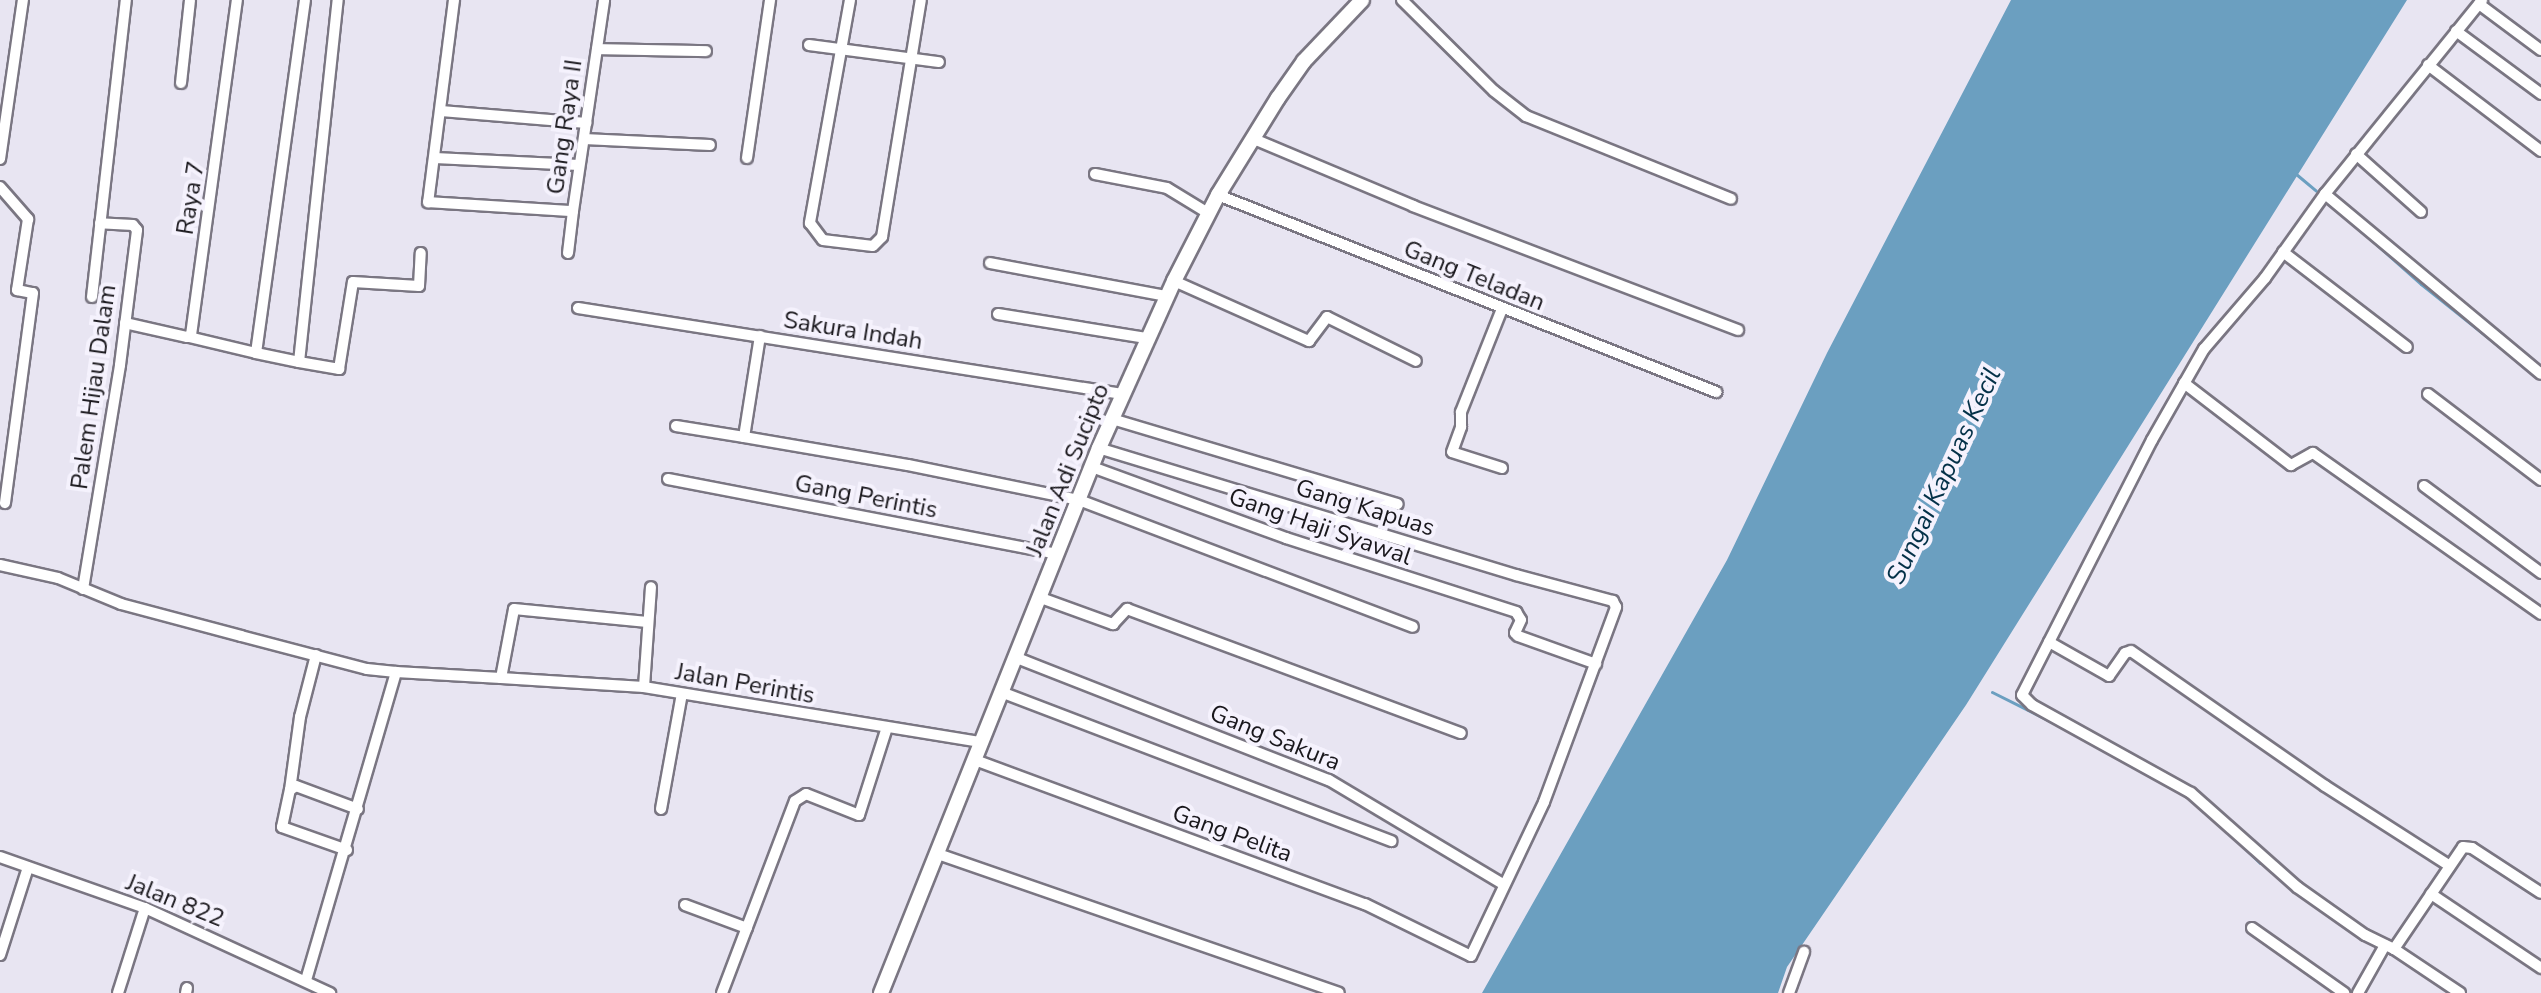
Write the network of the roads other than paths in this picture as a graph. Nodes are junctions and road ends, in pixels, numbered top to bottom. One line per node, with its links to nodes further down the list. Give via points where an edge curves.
1 (23, 0): 35 (street)
2 (126, 0): 45 (street)
3 (190, 0): 24 (street)
4 (237, 0): 59 (street, Raya 7)
5 (305, 0): 62 (street)
6 (338, 0): 63 (street)
7 (454, 0): 26 (street)
8 (604, 0): 17 (street, Gang Raya II)
9 (770, 0): 34 (street)
10 (850, 0): 18 (street)
11 (921, 0): 21 (street)
12 (1362, 0): 29 (main road, Jalan Adi Sucipto, via 1304,61)
13 (1402, 0): 41 (street, via 1526,116)
14 (2480, 2): 15 (street); 19 (street)
15 (2456, 31): 23 (street); 25 (street)
16 (809, 45): 18 (street)
17 (597, 49): 20 (street); 27 (street, Gang Raya II)
18 (842, 50): 21 (street); 21 (street, via 810,223 823,240 873,246 882,237)
19 (2541, 50)
20 (706, 51)
21 (912, 59): 22 (street)
22 (939, 62)
23 (2428, 65): 31 (street); 32 (street)
24 (181, 83)
25 (2541, 94)
26 (441, 111): 27 (street); 33 (street)
27 (587, 123): 28 (street, Gang Raya II)
28 (584, 139): 30 (street); 36 (street, Gang Raya II)
29 (1254, 139): 40 (main road, Jalan Adi Sucipto); 57 (street)
30 (710, 145)
31 (2541, 151)
32 (2356, 154): 39 (street); 43 (street)
33 (435, 158): 36 (street); 42 (street, Gang Raya II, via 428,202)
34 (747, 158)
35 (0, 159)
36 (579, 165): 42 (street, Gang Raya II)
37 (1095, 174): 44 (street, via 1167,188)
38 (0, 187): 80 (street, via 28,219 17,290 33,293)
39 (2325, 194): 46 (street); 65 (street)
40 (1218, 195): 44 (main road, Jalan Adi Sucipto); 54 (street, Gang Teladan)
41 (1731, 199)
42 (573, 211): 48 (street)
43 (2421, 212)
44 (1208, 213): 50 (main road, Jalan Adi Sucipto)
45 (100, 223): 52 (street); 56 (street, Palem Hijau Dalam, via 133,225 137,230)
46 (2283, 252): 61 (street); 66 (street, via 2215,334)
47 (421, 253): 63 (street, via 419,286 353,282 339,369)
48 (568, 253)
49 (990, 263): 51 (street)
50 (1174, 281): 51 (main road, Jalan Adi Sucipto); 64 (street, via 1309,341 1327,317)
51 (1166, 296): 60 (main road, Jalan Adi Sucipto)
52 (92, 297)
53 (578, 308): 58 (street, Sakura Indah)
54 (1502, 309): 67 (street, Gang Teladan); 75 (street, via 1461,412 1452,452)
55 (998, 314): 60 (street)
56 (125, 323): 59 (street); 86 (street, Palem Hijau Dalam)
57 (1738, 330)
58 (760, 336): 68 (street, Sakura Indah); 72 (street)
59 (189, 337): 62 (street)
60 (1146, 338): 68 (main road, Jalan Adi Sucipto)
61 (2407, 347)
62 (256, 353): 63 (street)
63 (298, 357)
64 (1416, 361)
65 (2541, 374)
66 (2184, 383): 88 (street, via 2291,465 2313,453); 91 (street)
67 (1716, 392)
68 (1122, 394): 70 (main road, Jalan Adi Sucipto)
69 (2428, 394): 77 (street)
70 (1112, 419): 73 (main road, Jalan Adi Sucipto); 81 (street)
71 (676, 426): 72 (street)
72 (744, 437): 79 (street)
73 (1099, 448): 74 (main road, Jalan Adi Sucipto); 94 (street, Gang Kapuas, via 1613,601 1616,607)
74 (1092, 467): 79 (main road, Jalan Adi Sucipto); 94 (street, Gang Haji Syawal, via 1286,538 1516,612 1521,620 1518,636)
75 (1502, 468)
76 (668, 479): 82 (street, Gang Perintis)
77 (2541, 480)
78 (2424, 486): 84 (street)
79 (1079, 500): 82 (main road, Jalan Adi Sucipto); 90 (street)
80 (5, 503)
81 (1398, 504)
82 (1057, 554): 87 (main road, Jalan Adi Sucipto)
83 (0, 565): 86 (street, Jalan Perintis)
84 (2541, 573)
85 (651, 587): 89 (street)
86 (83, 589): 92 (street, Jalan Perintis, via 121,604)
87 (1041, 598): 93 (main road, Jalan Adi Sucipto); 101 (street, via 1113,624 1127,609)
88 (2541, 614)
89 (647, 622): 96 (street, via 514,609); 97 (street)
90 (1413, 627)
91 (2049, 642): 111 (street, via 2109,676 2131,651); 120 (street, via 2023,699 2191,793 2297,887)
92 (316, 655): 95 (street, Jalan Perintis); 104 (street)
93 (1017, 658): 98 (main road, Jalan Adi Sucipto); 113 (street, Gang Sakura, via 1303,768 1372,803)
94 (1596, 664): 113 (street, via 1544,802)
95 (396, 672): 96 (street, Jalan Perintis); 105 (street)
96 (501, 678): 97 (street, Jalan Perintis)
97 (644, 687): 99 (street, Jalan Perintis)
98 (1001, 692): 102 (main road, Jalan Adi Sucipto); 107 (street)
99 (682, 694): 100 (street, Jalan Perintis); 106 (street)
100 (887, 727): 102 (street, Jalan Perintis); 118 (street, via 859,815 806,794 795,801)
101 (1461, 733)
102 (981, 742): 103 (main road, Jalan Adi Sucipto)
103 (975, 760): 109 (main road, Jalan Adi Sucipto); 113 (street, Gang Pelita, via 1365,904 1471,956)
104 (290, 790): 105 (street, via 296,786); 108 (street, via 282,827)
105 (358, 809): 108 (street)
106 (661, 809)
107 (1392, 841)
108 (347, 850): 124 (street)
109 (938, 854): 129 (main road, Jalan Adi Sucipto); 130 (street)
110 (0, 857): 112 (street, Jalan 822)
111 (2450, 866): 114 (street, via 2467,846); 115 (street)
112 (28, 867): 117 (street, Jalan 822); 122 (street)
113 (1503, 884)
114 (2541, 893)
115 (2431, 894): 120 (street); 123 (street)
116 (685, 905): 118 (street)
117 (145, 908): 124 (street, Jalan 822); 126 (street)
118 (747, 928): 128 (street)
119 (2252, 928): 132 (street)
120 (2389, 947): 125 (street); 133 (street)
121 (1804, 952): 131 (street)
122 (0, 955)
123 (2541, 968)
124 (312, 986): 127 (street, Jalan 822)
125 (2361, 992)
126 (118, 993)
127 (330, 993)
128 (722, 993)
129 (881, 993)
130 (1339, 993)
131 (1789, 993)
132 (2344, 993)
133 (2460, 993)

